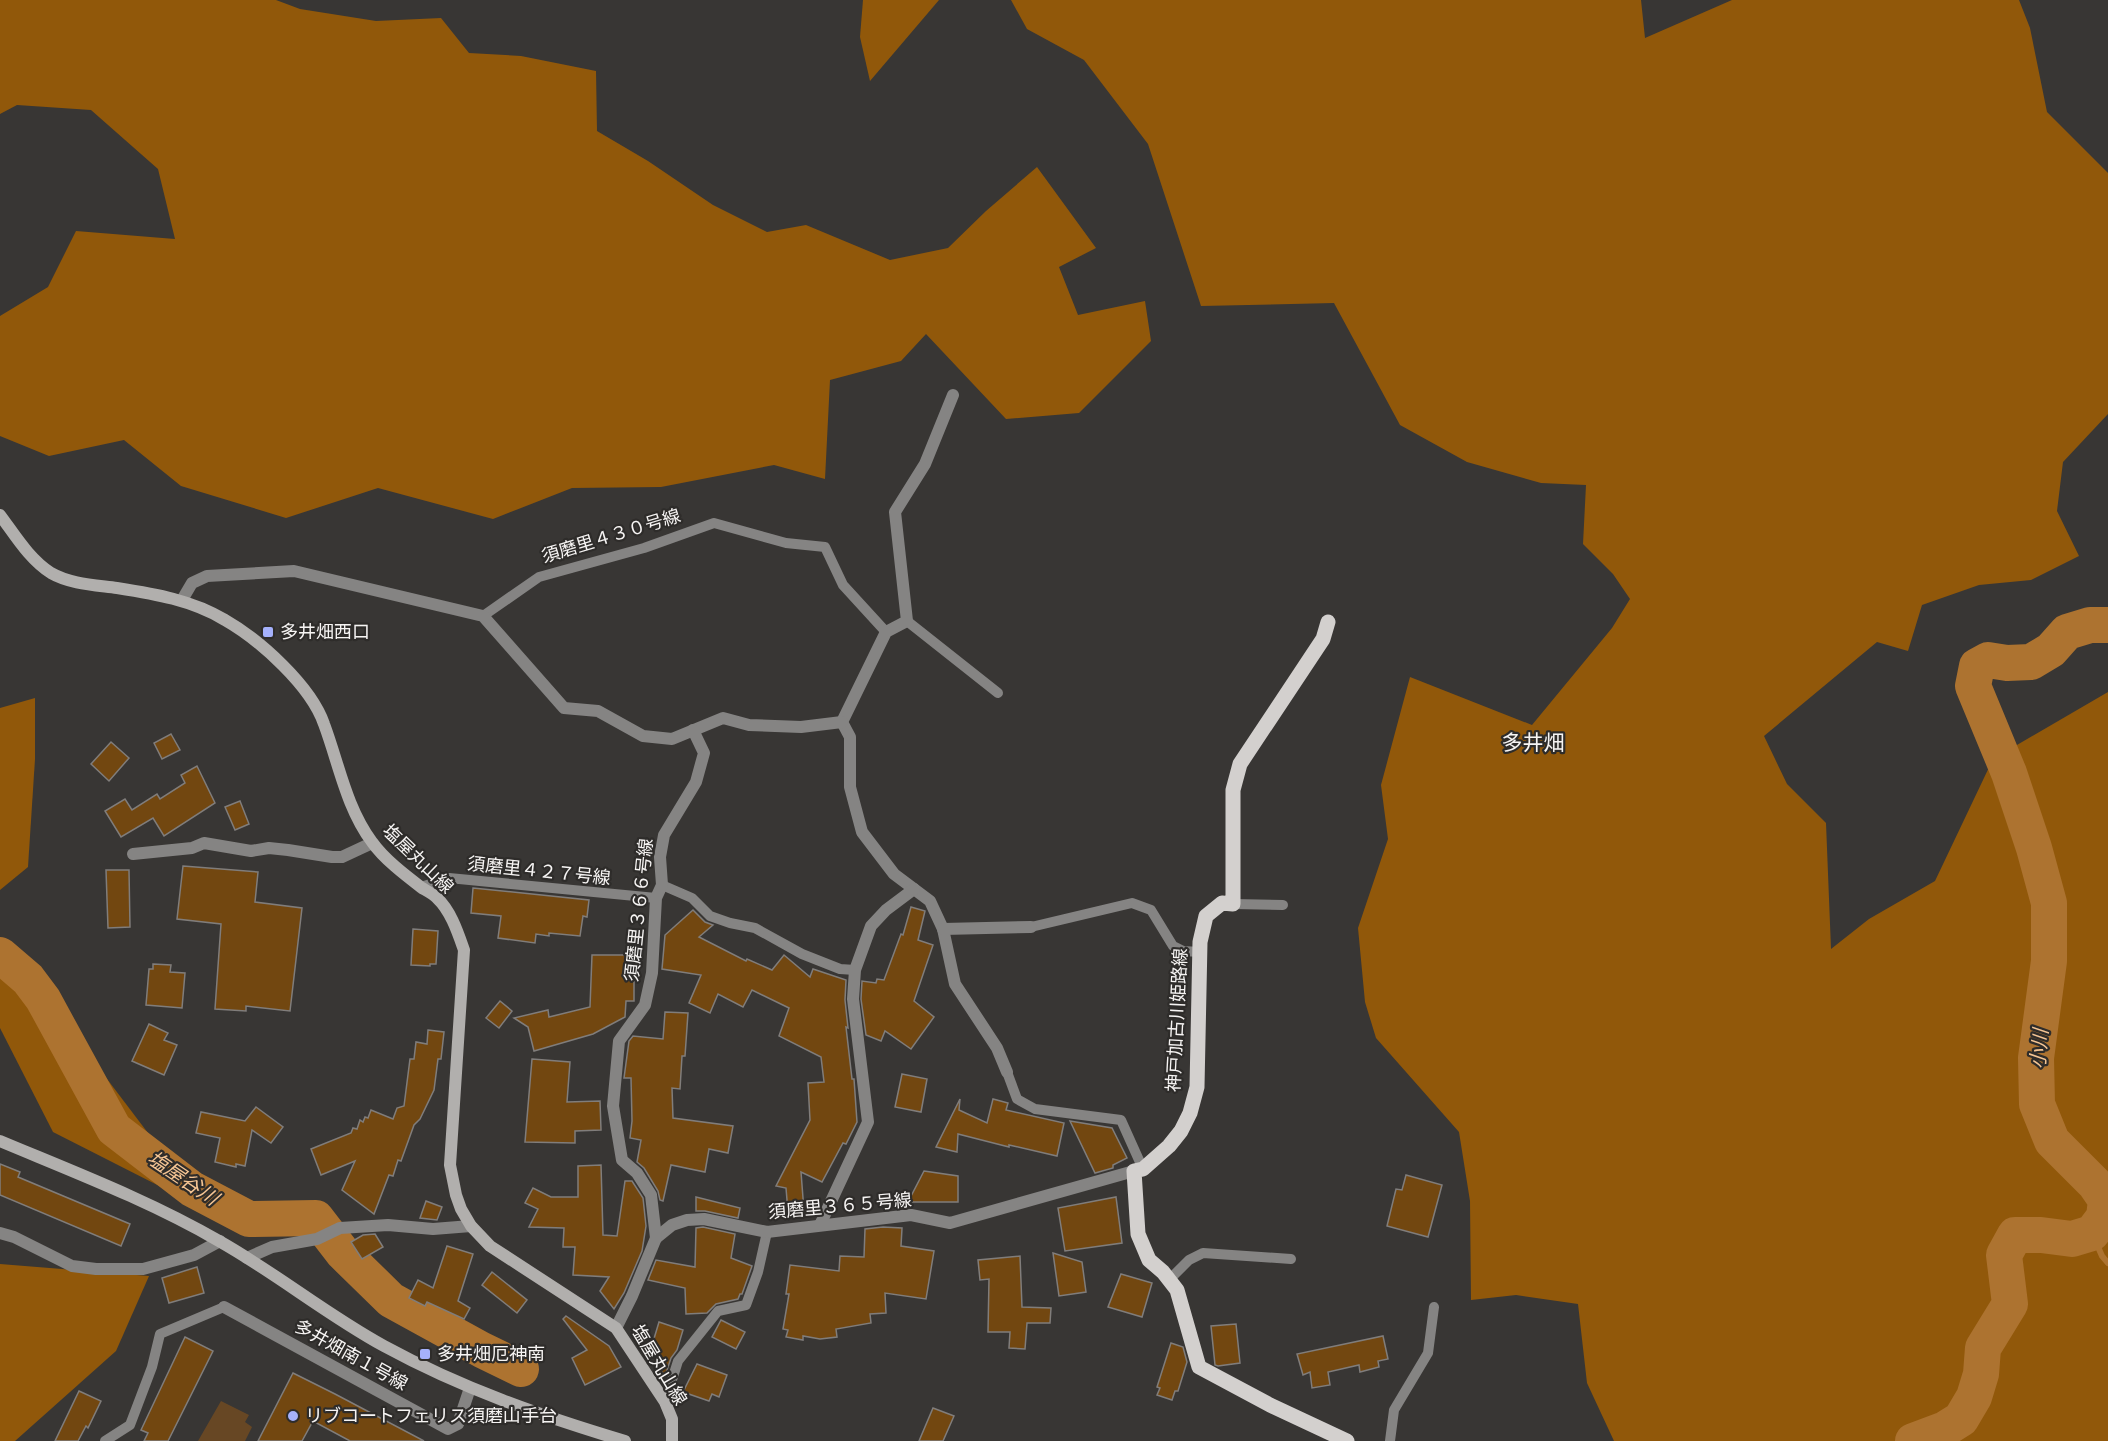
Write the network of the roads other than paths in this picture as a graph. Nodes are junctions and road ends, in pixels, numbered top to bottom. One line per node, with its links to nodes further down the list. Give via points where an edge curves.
1 (953, 395): 5 (street, via 925,464 895,512)
2 (0, 515): 3 (street, 塩屋丸山線, via 29,553 53,574 86,584)
3 (182, 600): 4 (street, via 192,583 207,576 294,571); 11 (street, 塩屋丸山線, via 227,620 274,656 309,697 323,721 351,808)
4 (483, 616): 7 (lane, 須磨里４３０号線, via 538,577 644,548 714,523 786,543 825,547 843,585); 10 (street, via 564,708 598,711 643,736 672,739)
5 (907, 621): 7 (street); 8 (lane)
6 (1328, 622): 17 (main road, via 1323,639 1240,764 1233,790)
7 (886, 632): 9 (street)
8 (998, 693)
9 (842, 722): 10 (street, via 801,727 749,725 723,718); 15 (street, via 850,737 849,787 862,832 894,874)
10 (693, 730): 13 (street, 須磨里３６６号線, via 704,753 696,782 664,835 660,857)
11 (372, 843): 12 (street, via 342,857 279,849 251,851 204,843 192,848); 14 (street, 塩屋丸山線)
12 (133, 854)
13 (663, 885): 16 (street, 須磨里３６６号線); 22 (lane, via 692,898 710,916 755,928 802,954 840,969)
14 (421, 887): 16 (lane, 須磨里４２７号線, via 449,878); 27 (street, 塩屋丸山線, via 438,899 464,950 450,1165 456,1195)
15 (914, 889): 20 (street, via 930,901); 22 (street, via 871,926)
16 (656, 898): 30 (street, 須磨里３６６号線, via 652,973 645,1005 619,1041 613,1106 622,1160 637,1173 651,1195)
17 (1233, 904): 18 (lane); 21 (main road, 神戸加古川姫路線, via 1222,903 1206,916)
18 (1282, 905)
19 (1031, 927): 20 (street); 21 (lane, via 1132,903 1151,910 1173,946)
20 (943, 929): 23 (street, via 955,984 998,1048)
21 (1200, 952): 25 (main road, 神戸加古川姫路線, via 1197,1088 1190,1113 1169,1146)
22 (855, 970): 26 (street, via 853,999 868,1122)
23 (1006, 1072): 25 (lane, via 1017,1099 1035,1109 1121,1120)
24 (0, 1141): 31 (street, via 113,1188)
25 (1138, 1170): 26 (street, 須磨里３６５号線, via 951,1223 911,1215); 34 (main road, via 1138,1234 1149,1260)
26 (820, 1225): 28 (street, 須磨里３６５号線)
27 (471, 1226): 32 (street, via 340,1228 317,1239 272,1247); 37 (street, 塩屋丸山線, via 490,1246)
28 (767, 1232): 30 (street, 須磨里３６５号線, via 704,1219 672,1225); 39 (lane, via 746,1305 718,1311 711,1319 678,1360)
29 (0, 1233): 31 (street, via 72,1266 96,1269 143,1269 194,1255)
30 (656, 1238): 37 (street, 須磨里３６６号線)
31 (220, 1241): 32 (street)
32 (247, 1258): 38 (street, via 383,1346)
33 (1291, 1259): 34 (lane, via 1203,1253)
34 (1169, 1280): 43 (main road, via 1177,1290 1199,1367)
35 (224, 1307): 38 (street, 多井畑南１号線, via 448,1429 458,1424); 40 (lane, via 160,1334 130,1425)
36 (1434, 1307): 44 (lane, via 1428,1353 1395,1410)
37 (616, 1328): 39 (street, 塩屋丸山線)
38 (470, 1388): 41 (street)
39 (665, 1402): 42 (street, 塩屋丸山線, via 672,1419)
40 (105, 1441)
41 (625, 1441)
42 (672, 1441)
43 (1347, 1441)
44 (1390, 1441)

